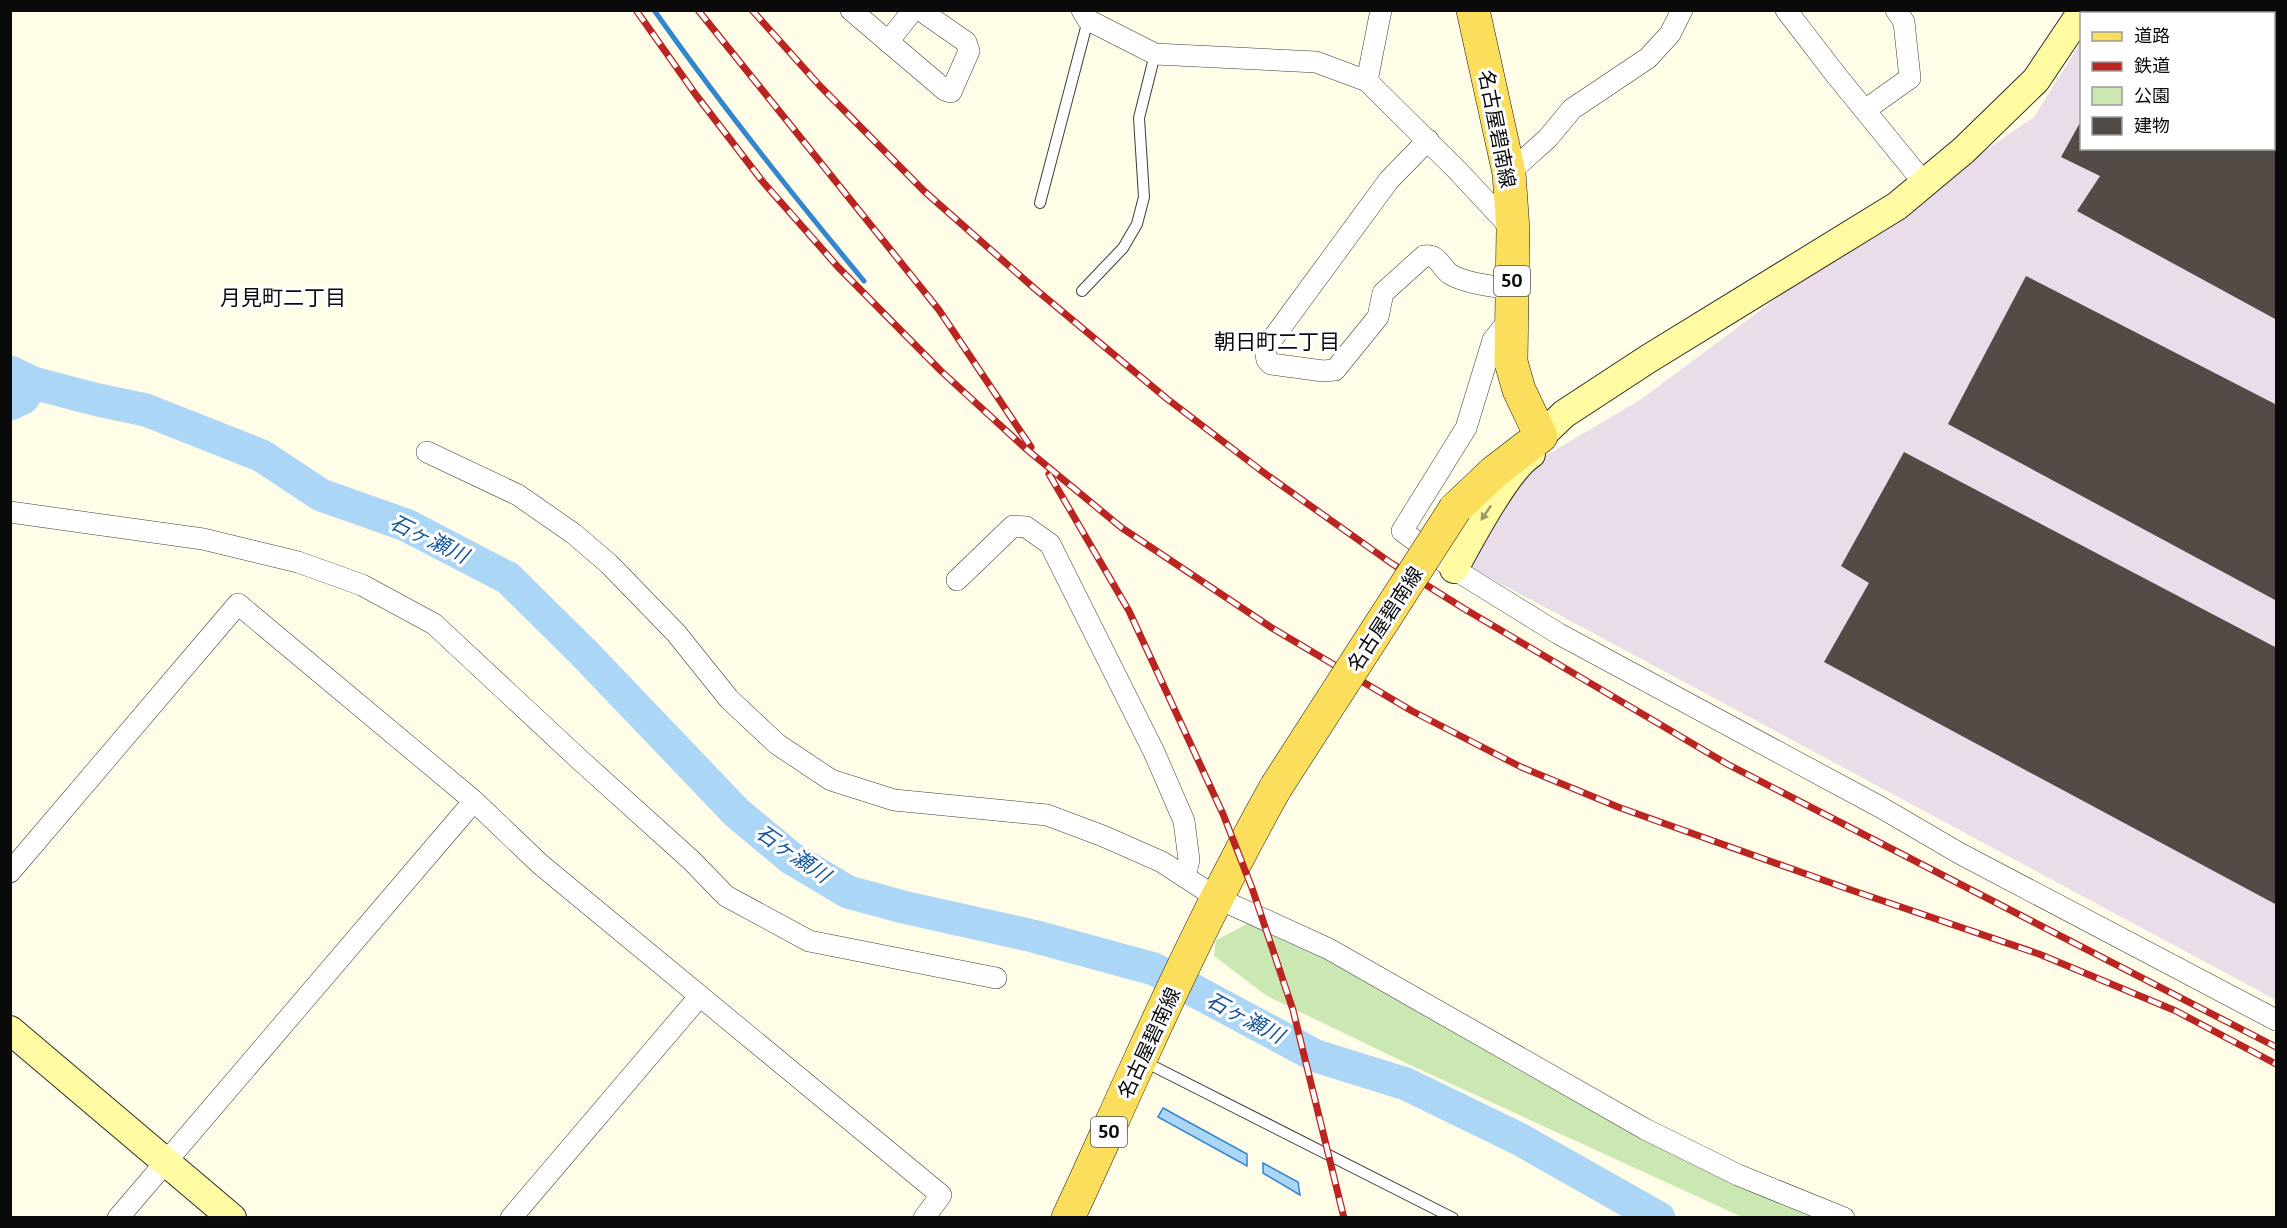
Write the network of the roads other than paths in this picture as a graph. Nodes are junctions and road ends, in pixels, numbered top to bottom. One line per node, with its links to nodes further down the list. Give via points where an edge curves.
1 (851, 10): 11 (street)
2 (912, 10): 11 (street)
3 (920, 10): 11 (street, via 966,42 969,51 951,92)
4 (1381, 10): 13 (street)
5 (1473, 10): 16 (main road, 名古屋碧南線 / 50)
6 (1682, 10): 16 (street, via 1670,34 1648,58 1572,110)
7 (1786, 10): 14 (street)
8 (1896, 10): 14 (street, via 1905,22 1910,78)
9 (2080, 14): 17 (street, via 2036,80)
10 (1085, 15): 12 (street); 18 (lane)
11 (888, 42)
12 (1155, 54): 13 (street, via 1316,62); 20 (lane, via 1139,118 1144,197 1137,224 1123,248)
13 (1367, 81): 15 (street)
14 (1865, 110): 17 (street)
15 (1428, 140): 19 (street); 21 (street, via 1389,180 1265,349 1267,360 1270,364 1335,370 1378,317 1383,293 1424,256 1431,255 1450,274 1486,286)
16 (1509, 173): 19 (main road, 名古屋碧南線 / 50)
17 (1924, 183): 22 (street, via 1897,206)
18 (1040, 203)
19 (1513, 230): 21 (main road, 名古屋碧南線 / 50)
20 (1082, 291)
21 (1511, 303): 23 (main road, 名古屋碧南線 / 50, via 1511,362 1519,390); 26 (street, via 1493,340 1466,428 1402,531)
22 (1648, 359): 23 (street, via 1564,414); 26 (street, one-way to 26, via 1622,389 1522,460)
23 (1541, 436): 31 (main road, 名古屋碧南線 / 50, bridge, via 1455,509 1276,787)
24 (427, 452): 30 (street, via 518,495 574,534 676,633 729,699 777,744 831,780 894,800 1047,815 1162,862)
25 (10, 512): 32 (street, via 202,539 298,562 362,585 434,624 726,896 808,941)
26 (1454, 569): 34 (street, via 1559,634 1959,853)
27 (957, 580): 30 (street, via 1013,526 1026,527 1050,544 1154,752 1184,821 1189,846)
28 (474, 801): 29 (street, via 238,604); 33 (street, via 540,864); 37 (street)
29 (10, 872)
30 (1185, 877): 31 (street)
31 (1210, 912): 36 (main road, 名古屋碧南線 / 50); 44 (street, via 1329,949 1645,1129 1738,1175)
32 (996, 978)
33 (699, 996): 40 (street); 41 (street, via 941,1196)
34 (2277, 1020)
35 (10, 1030): 37 (street)
36 (1143, 1053): 42 (main road, 名古屋碧南線 / 50); 43 (lane)
37 (166, 1161): 38 (street); 39 (street)
38 (118, 1218)
39 (232, 1218)
40 (511, 1218)
41 (924, 1218)
42 (1068, 1218)
43 (1453, 1218)
44 (1844, 1218)

